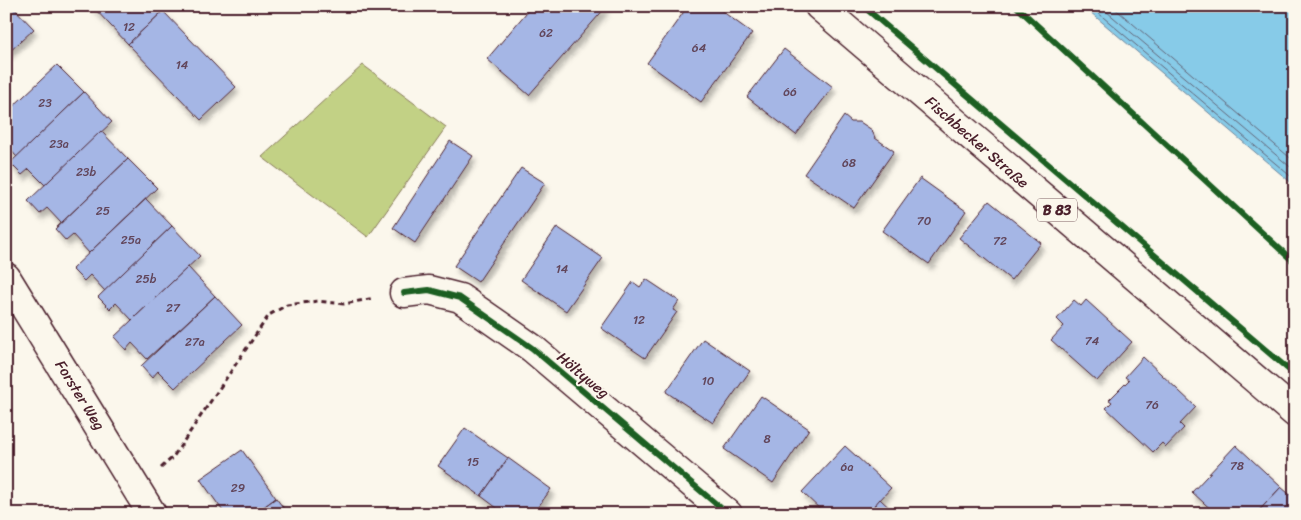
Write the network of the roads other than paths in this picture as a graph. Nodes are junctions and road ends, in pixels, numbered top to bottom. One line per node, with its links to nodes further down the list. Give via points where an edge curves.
1 (819, 6): 4 (street, Fischbecker Straße / B 83)
2 (6, 277): 5 (street, Forster Weg)
3 (404, 293): 6 (street, Höltyweg, via 429,290 460,298 532,348)
4 (1295, 413)
5 (152, 514)
6 (728, 514)

